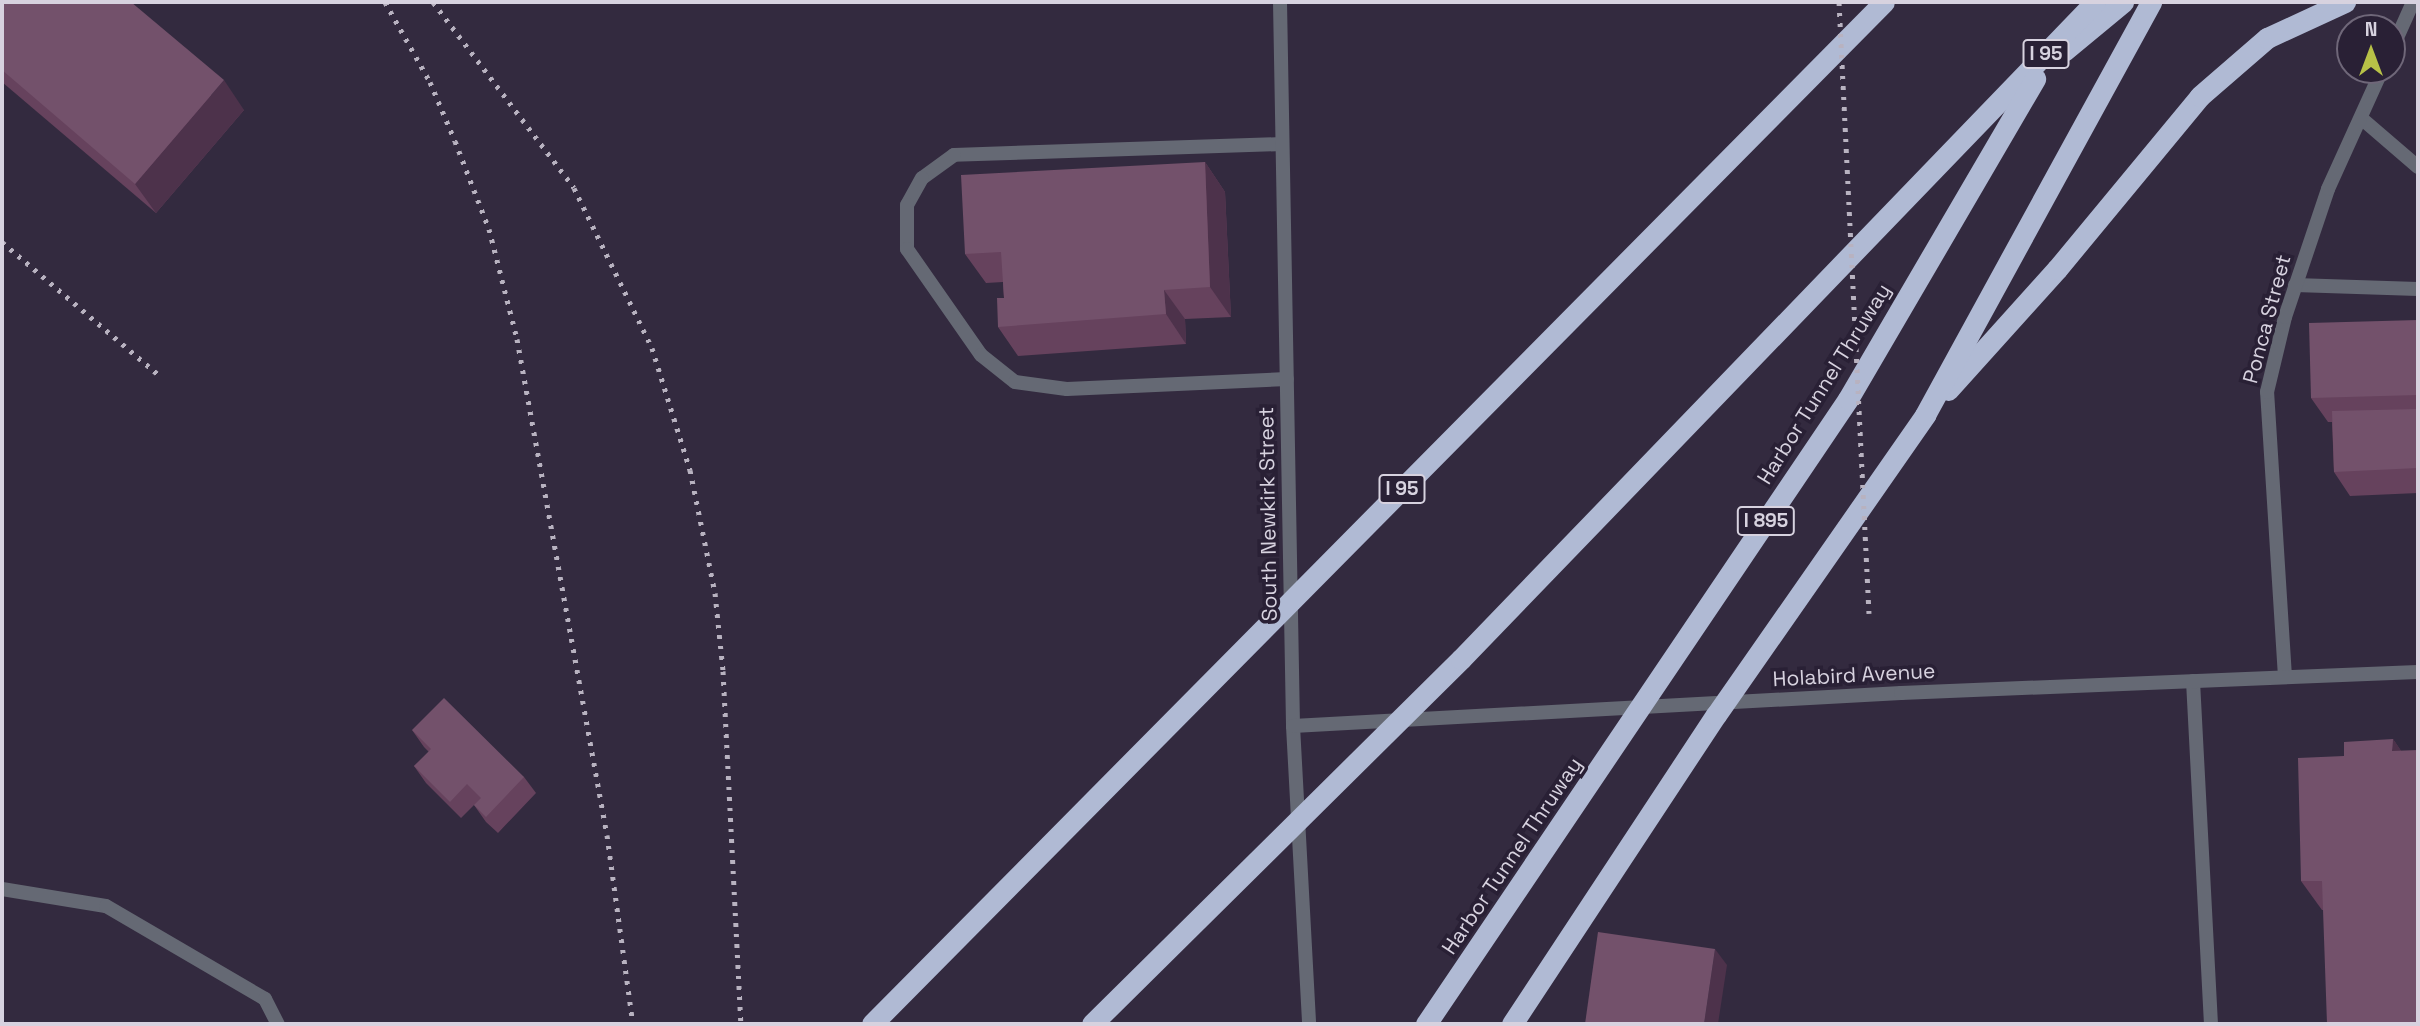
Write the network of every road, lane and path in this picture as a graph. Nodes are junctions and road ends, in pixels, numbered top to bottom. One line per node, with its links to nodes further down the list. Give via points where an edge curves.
1 (1280, 2): 11 (street, South Newkirk Street)
2 (1884, 2): 22 (highway, I 95)
3 (2080, 2): 28 (highway, Harbor Tunnel Thruway / I 895, via 1848,399)
4 (2095, 2): 9 (highway, I 95)
5 (2123, 2): 9 (highway)
6 (2151, 2): 16 (highway)
7 (2345, 2): 16 (highway, via 2267,38 2200,96 2057,270)
8 (2376, 84): 10 (street, Ponca Street)
9 (1998, 106): 26 (highway, I 95, via 1461,659)
10 (2361, 118): 12 (street); 13 (street, Ponca Street, via 2328,189)
11 (1282, 144): 15 (street, South Newkirk Street); 15 (street, via 954,155 922,178 906,205 906,250 981,355 1014,382 1068,389)
12 (2418, 167)
13 (2295, 285): 14 (street); 18 (street, Ponca Street, via 2267,392)
14 (2418, 289)
15 (1287, 379): 20 (street, South Newkirk Street)
16 (1925, 415): 29 (highway, via 1716,715)
17 (2418, 672): 18 (street, Holabird Avenue)
18 (2285, 677): 19 (street, Holabird Avenue)
19 (2193, 681): 20 (street, Holabird Avenue); 30 (street)
20 (1293, 726): 27 (street, South Newkirk Street)
21 (2, 889): 23 (street, via 106,906 265,999)
22 (920, 975): 24 (highway); 25 (highway, I 95)
23 (278, 1024)
24 (866, 1024)
25 (872, 1024)
26 (1091, 1024)
27 (1308, 1024)
28 (1426, 1024)
29 (1512, 1024)
30 (2211, 1024)

